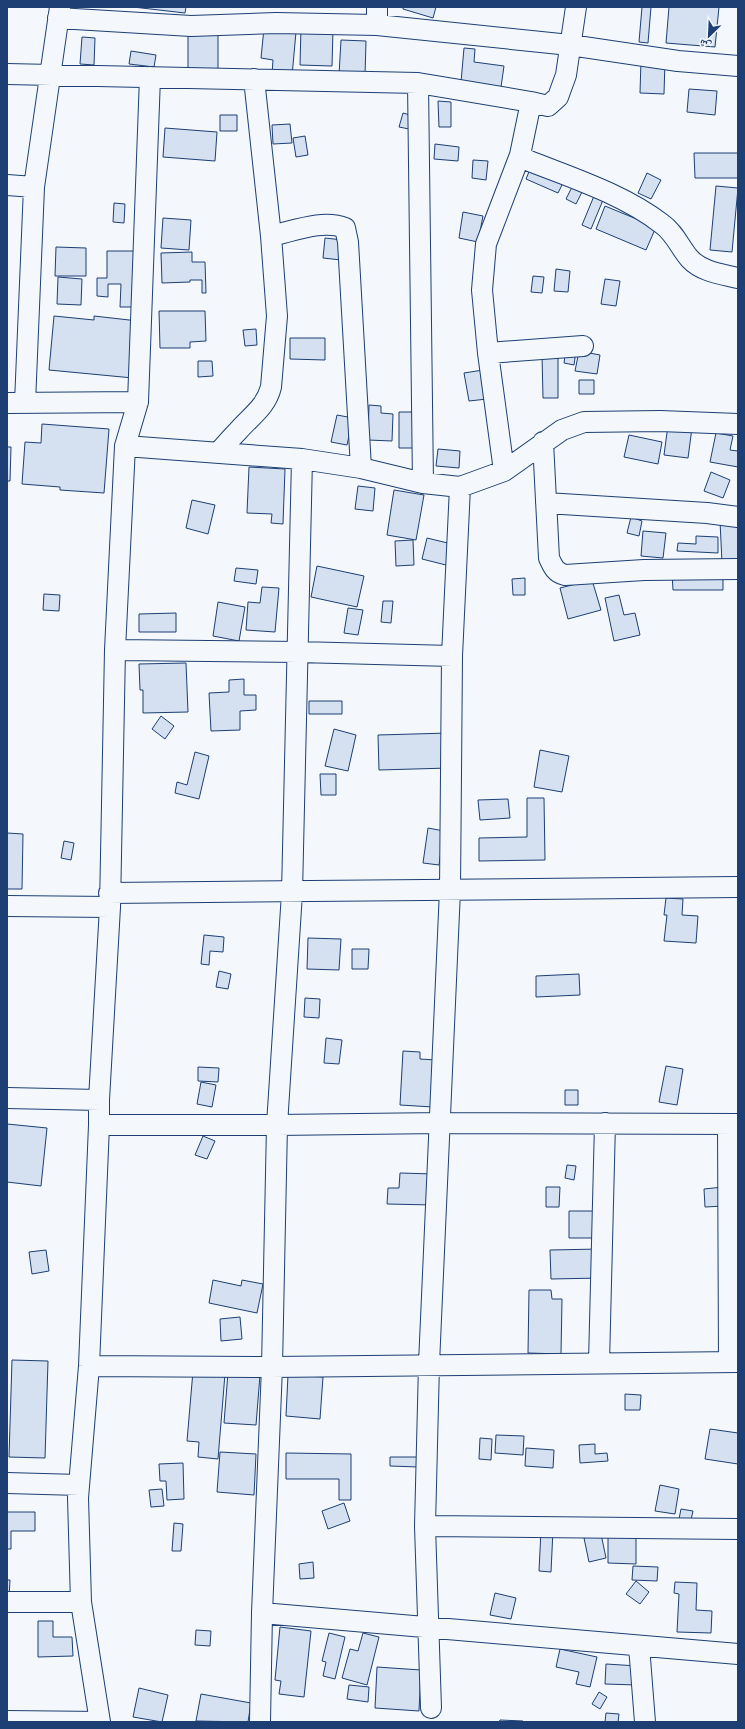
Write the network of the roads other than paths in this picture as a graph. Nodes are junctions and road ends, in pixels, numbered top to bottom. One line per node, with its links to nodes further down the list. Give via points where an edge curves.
1 (576, 7): 4 (street)
2 (59, 13): 3 (street, via 191,26); 7 (street)
3 (377, 16): 4 (street)
4 (570, 45): 5 (street, via 678,62); 11 (street, via 566,75 558,98 548,106)
5 (738, 66)
6 (7, 74): 7 (street)
7 (50, 76): 8 (street); 14 (street)
8 (150, 77): 9 (street); 19 (street)
9 (254, 79): 10 (street); 15 (street)
10 (418, 84): 11 (street); 28 (street)
11 (531, 102): 12 (street)
12 (520, 155): 16 (street, via 631,204 663,224 690,259 702,268); 18 (street, via 486,244 482,290)
13 (7, 186): 14 (street)
14 (34, 187): 20 (street)
15 (271, 236): 24 (street, via 277,316 271,387 260,409); 26 (street, via 336,224 345,228 348,242)
16 (738, 278)
17 (583, 346): 18 (street)
18 (488, 353): 27 (street)
19 (138, 402): 20 (street); 23 (street)
20 (16, 403)
21 (738, 424): 22 (street, via 584,422 562,430)
22 (543, 442): 27 (street); 30 (street)
23 (125, 446): 24 (street); 33 (street)
24 (219, 452): 25 (street)
25 (302, 459): 26 (street); 34 (street)
26 (361, 468): 28 (street)
27 (504, 471): 29 (street)
28 (423, 483): 29 (street)
29 (460, 487): 35 (street)
30 (546, 503): 31 (street); 32 (street, via 549,558 553,569 560,574)
31 (738, 517)
32 (738, 568)
33 (114, 650): 34 (street); 39 (street)
34 (298, 652): 35 (street); 38 (street)
35 (452, 656): 37 (street)
36 (738, 887): 37 (street)
37 (450, 890): 38 (street); 44 (street)
38 (292, 893): 39 (street); 47 (street)
39 (110, 900): 40 (street); 42 (street)
40 (7, 906)
41 (7, 1098): 42 (street)
42 (99, 1100): 46 (street)
43 (605, 1122): 44 (street); 45 (street); 49 (street)
44 (441, 1123): 47 (street); 50 (street)
45 (733, 1124): 48 (street)
46 (99, 1125): 47 (street); 51 (street)
47 (276, 1125): 52 (street)
48 (733, 1362): 49 (street)
49 (599, 1363): 50 (street)
50 (429, 1364): 52 (street); 55 (street)
51 (89, 1366): 52 (street); 54 (street)
52 (272, 1366): 59 (street)
53 (7, 1483): 54 (street)
54 (79, 1485): 58 (street)
55 (425, 1526): 56 (street); 60 (street)
56 (738, 1529)
57 (7, 1602): 58 (street)
58 (81, 1602): 65 (street)
59 (262, 1613): 60 (street); 66 (street)
60 (429, 1628): 61 (street); 63 (street)
61 (639, 1646): 62 (street); 67 (street)
62 (738, 1654)
63 (431, 1708)
64 (7, 1721): 65 (street)
65 (100, 1722)
66 (260, 1722)
67 (645, 1722)

